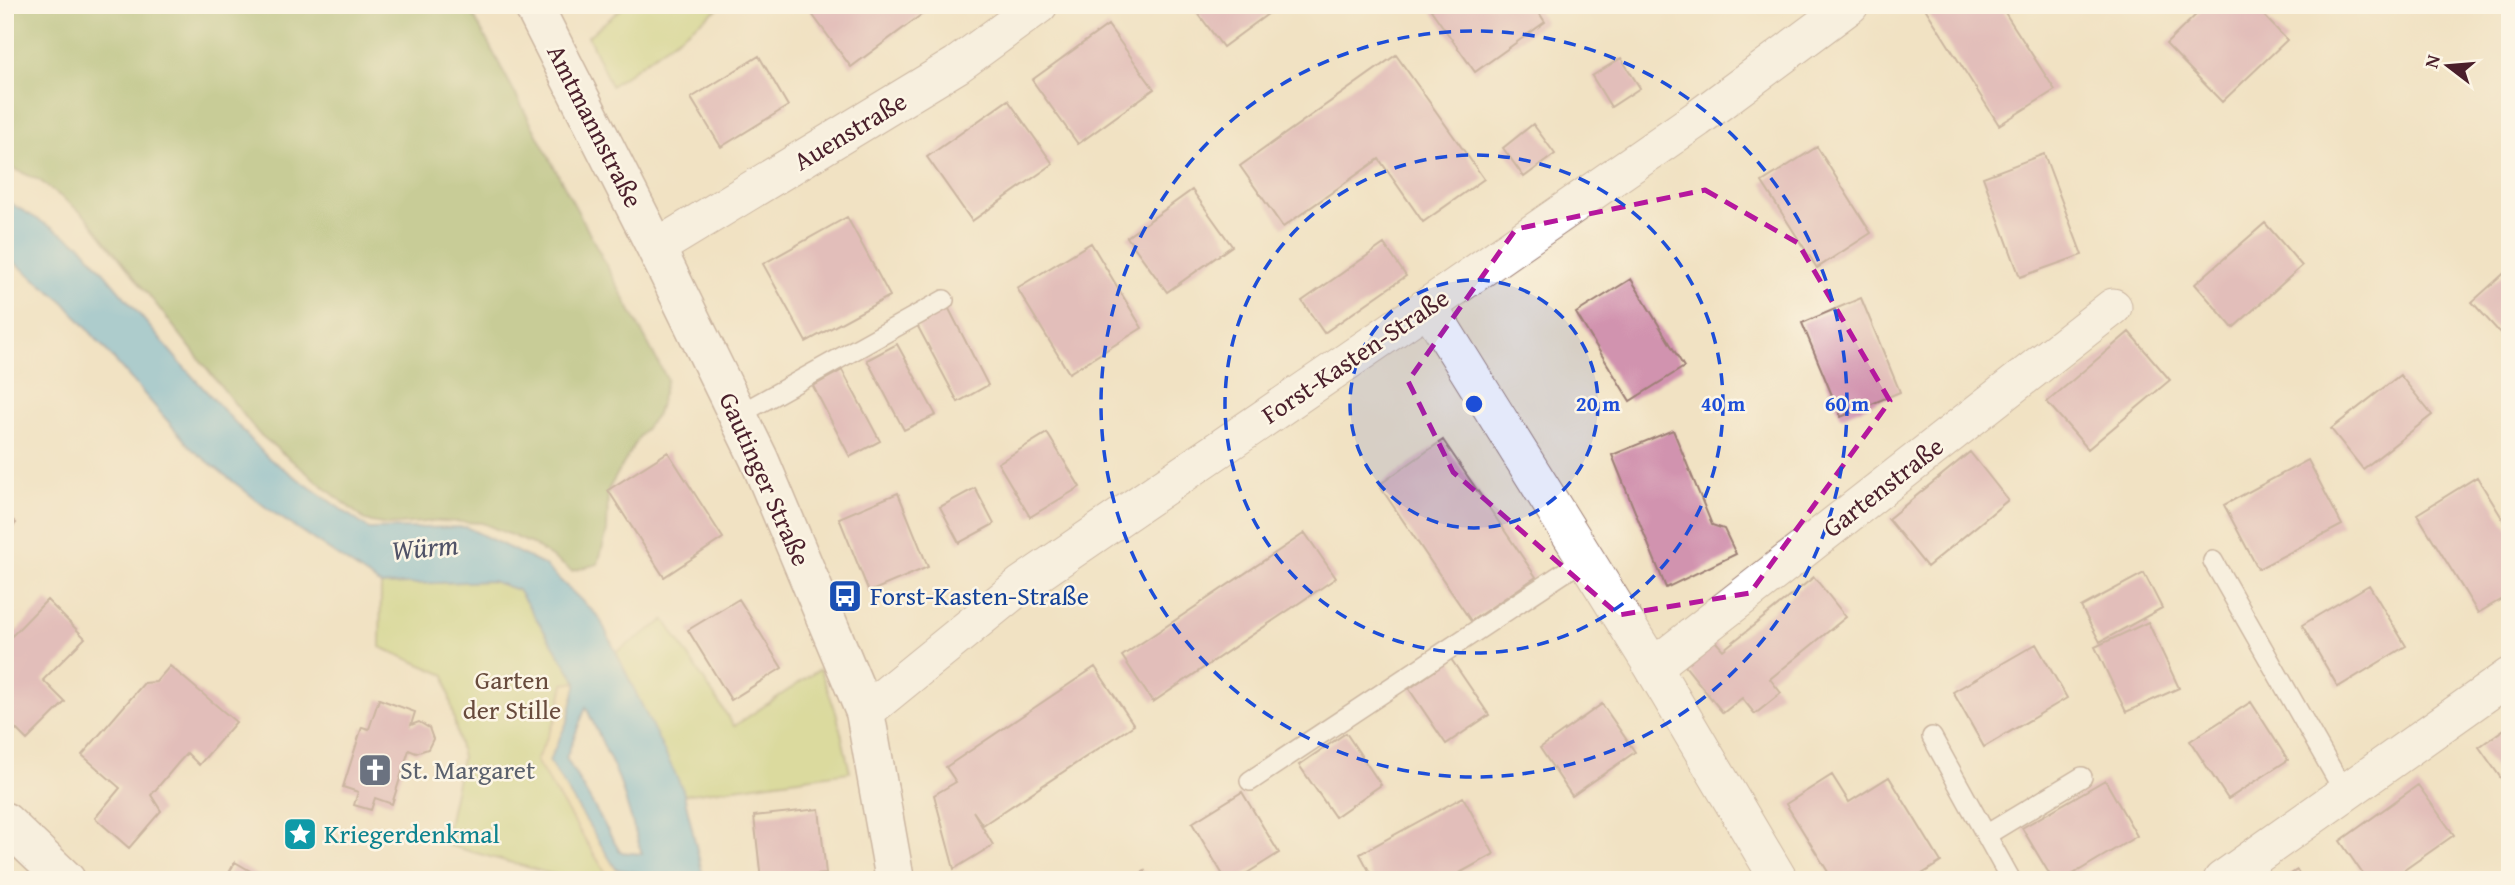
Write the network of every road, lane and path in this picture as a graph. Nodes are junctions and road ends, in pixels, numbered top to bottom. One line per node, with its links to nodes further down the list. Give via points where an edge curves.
1 (533, 5): 4 (main road, Amtmannstraße)
2 (1039, 5): 4 (street, Auenstraße, via 957,65)
3 (1850, 5): 6 (street, Forst-Kasten-Straße, via 1698,118)
4 (656, 248): 8 (main road, Gautinger Straße)
5 (944, 300): 8 (lane)
6 (1428, 306): 9 (street); 13 (street, Forst-Kasten-Straße, via 1021,585)
7 (2113, 307): 11 (street, Gartenstraße)
8 (738, 415): 13 (main road, Gautinger Straße)
9 (1586, 558): 11 (street); 16 (lane)
10 (2213, 561): 17 (lane)
11 (1653, 667): 22 (street)
12 (2510, 676): 17 (street)
13 (865, 712): 21 (main road, Gautinger Straße)
14 (1932, 737): 19 (lane)
15 (2082, 778): 19 (lane)
16 (1250, 782)
17 (2344, 793): 24 (street)
18 (5, 822): 20 (main road)
19 (1986, 835): 23 (lane)
20 (66, 880)
21 (895, 880)
22 (1779, 880)
23 (2011, 880)
24 (2222, 880)

